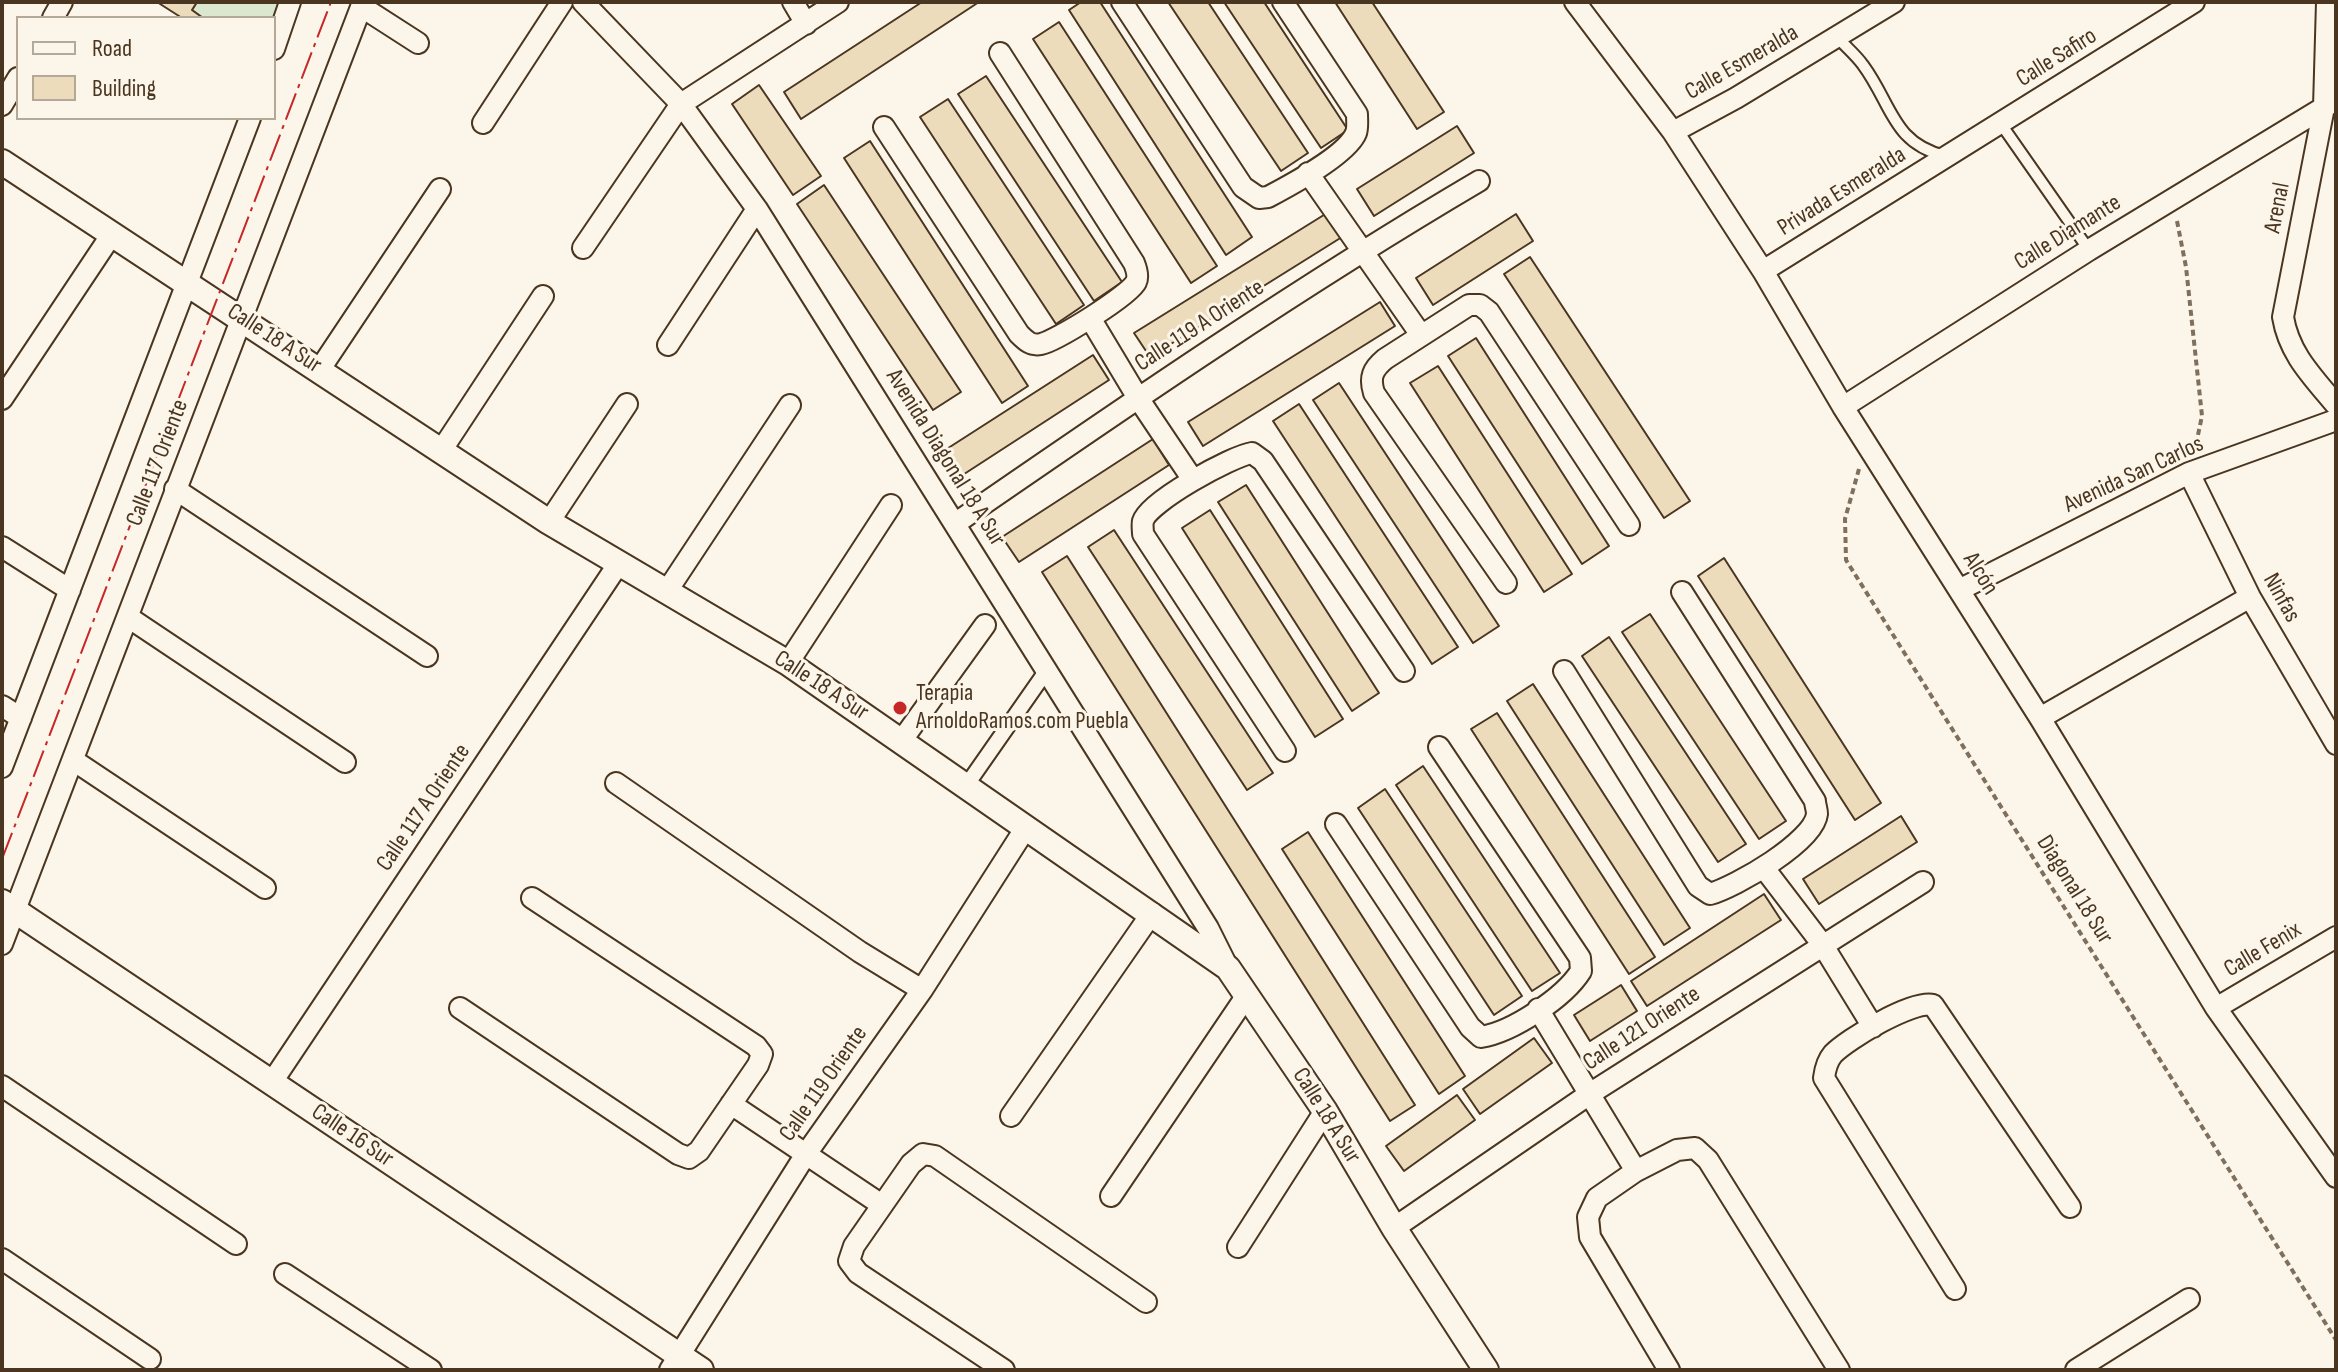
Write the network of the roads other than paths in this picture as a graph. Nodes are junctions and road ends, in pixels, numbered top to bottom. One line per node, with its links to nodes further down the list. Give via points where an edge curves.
1 (290, 2): 15 (street)
2 (562, 2): 23 (street)
3 (583, 2): 20 (street, Avenida Diagonal 18 A Sur)
4 (793, 2): 13 (street)
5 (838, 2): 13 (street)
6 (1122, 2): 29 (street, via 1243,187 1259,198 1268,197)
7 (1283, 2): 29 (street, via 1357,114 1356,134 1348,144)
8 (1575, 2): 26 (street, Alcón)
9 (1894, 2): 14 (street)
10 (2194, 2): 24 (street, Calle Safiro)
11 (2327, 2): 19 (street, Arenal)
12 (362, 5): 16 (street); 40 (street, Calle 117 Oriente)
13 (806, 24): 20 (street)
14 (1837, 37): 26 (street, Calle Esmeralda); 27 (lane, via 1863,64 1910,141 1923,151)
15 (276, 43)
16 (418, 43)
17 (1000, 53): 41 (street, via 1134,263 1136,281 1129,290)
18 (16, 81): 21 (street)
19 (2330, 103): 36 (street, Calle Diamante); 49 (street, Arenal, via 2283,317 2297,358)
20 (681, 104): 32 (street, Avenida Diagonal 18 A Sur); 34 (street)
21 (2, 105)
22 (249, 120): 38 (street, Calle 117 Oriente)
23 (483, 123)
24 (2001, 124): 27 (street, Calle Safiro); 36 (lane)
25 (884, 127): 41 (street, via 1028,343 1040,345)
26 (1673, 132): 37 (street, Alcón)
27 (1948, 157): 37 (street, Privada Esmeralda)
28 (2, 162): 33 (street, Calle 18 A Sur)
29 (1308, 173): 35 (street)
30 (1479, 181): 35 (street, Calle 119 A Oriente)
31 (440, 189): 44 (street)
32 (757, 209): 43 (street); 58 (street, Avenida Diagonal 18 A Sur)
33 (112, 234): 38 (street, Calle 18 A Sur); 46 (street)
34 (583, 248)
35 (1363, 249): 42 (street); 45 (street, Calle 119 A Oriente)
36 (2089, 250): 50 (street, Calle Diamante)
37 (1763, 271): 50 (street, Alcón)
38 (188, 282): 40 (street, Calle 18 A Sur); 63 (street, Calle 117 Oriente)
39 (543, 296): 52 (street)
40 (242, 318): 44 (street, Calle 18 A Sur); 55 (street, Calle 117 Oriente)
41 (1090, 318): 45 (street)
42 (1421, 335): 59 (street, via 1469,305 1489,312); 62 (street, via 1375,368 1370,381 1374,393)
43 (668, 345)
44 (320, 369): 52 (street, Calle 18 A Sur)
45 (1138, 398): 54 (street); 58 (street, Calle 119 A Oriente)
46 (2, 399)
47 (627, 404): 57 (street)
48 (790, 405): 65 (street)
49 (2336, 405)
50 (1843, 407): 64 (street, Alcón)
51 (2336, 420): 53 (street, Avenida San Carlos)
52 (441, 451): 57 (street, Calle 18 A Sur)
53 (2189, 473): 64 (street, Avenida San Carlos); 67 (street, Ninfas)
54 (1193, 480): 73 (street, via 1237,455 1252,453 1263,461); 81 (street, via 1150,510 1143,534)
55 (175, 489): 68 (street, Calle 117 Oriente); 70 (street)
56 (891, 505): 71 (street)
57 (549, 522): 61 (street, Calle 18 A Sur)
58 (956, 523): 72 (street, Avenida Diagonal 18 A Sur)
59 (1629, 525)
60 (2, 547): 63 (street)
61 (619, 563): 65 (street, Calle 18 A Sur); 105 (street, Calle 117 A Oriente)
62 (1506, 583)
63 (70, 590): 76 (street, Calle 117 Oriente)
64 (1959, 590): 77 (street, Alcón)
65 (667, 591): 71 (street, Calle 18 A Sur)
66 (1682, 592): 89 (street, via 1815,801 1817,815 1808,831)
67 (2250, 597): 77 (street); 79 (street, Ninfas)
68 (128, 617): 82 (street, Calle 117 Oriente); 83 (street)
69 (985, 625): 78 (street)
70 (427, 656)
71 (788, 663): 78 (street, Calle 18 A Sur)
72 (1047, 670): 86 (street); 98 (street, Avenida Diagonal 18 A Sur)
73 (1404, 671)
74 (1564, 671): 89 (street, via 1698,886 1710,894 1722,891)
75 (2, 706): 76 (street)
76 (21, 718): 84 (street, Calle 117 Oriente)
77 (2040, 718): 102 (street, Alcón)
78 (902, 740): 86 (street, Calle 18 A Sur)
79 (2336, 744)
80 (1439, 747): 103 (street, via 1580,958 1581,971 1572,986)
81 (1285, 751)
82 (73, 760): 91 (street); 93 (street, Calle 117 Oriente)
83 (345, 762)
84 (2, 767)
85 (616, 783): 99 (street)
86 (966, 786): 88 (street, Calle 18 A Sur)
87 (1336, 824): 103 (street, via 1470,1027 1481,1037 1497,1034)
88 (1025, 829): 94 (street, Calle 18 A Sur); 99 (street, Calle 119 Oriente)
89 (1764, 868): 97 (street)
90 (1923, 882): 97 (street, Calle 121 Oriente)
91 (265, 888)
92 (532, 898): 108 (street, via 756,1046 762,1054 758,1065)
93 (9, 906): 96 (street, Calle 117 Oriente); 105 (street, Calle 16 Sur)
94 (1152, 913): 98 (street, Calle 18 A Sur); 110 (street)
95 (2336, 937): 102 (street, Calle Fenix)
96 (2, 944)
97 (1822, 944): 104 (street); 107 (street, Calle 121 Oriente)
98 (1228, 968): 100 (street, Calle 18 A Sur)
99 (922, 990): 111 (street, Calle 119 Oriente)
100 (1247, 995): 109 (street, Calle 18 A Sur); 114 (street)
101 (460, 1008): 108 (street, via 689,1158)
102 (2216, 1008): 113 (street, Alcón)
103 (1538, 1009): 107 (street)
104 (1873, 1027): 116 (street, via 1916,1005 1933,1005); 122 (street, via 1832,1055 1824,1078)
105 (272, 1082): 126 (street, Calle 16 Sur)
106 (2, 1086): 118 (street)
107 (1591, 1093): 112 (street); 117 (street, Calle 121 Oriente)
108 (731, 1104): 111 (street)
109 (1325, 1111): 117 (street, Calle 18 A Sur); 119 (street)
110 (1011, 1116)
111 (806, 1154): 115 (street); 126 (street, Calle 119 Oriente)
112 (1636, 1171): 131 (street, via 1597,1198 1588,1217 1590,1237); 132 (street, via 1677,1150 1695,1148 1708,1160)
113 (2336, 1177)
114 (1111, 1196)
115 (882, 1205): 124 (street, via 911,1164 923,1154 935,1156); 129 (street, via 849,1261 858,1273)
116 (2070, 1207)
117 (1394, 1228): 130 (street, Calle 18 A Sur)
118 (236, 1244)
119 (1238, 1247)
120 (2, 1259): 125 (street)
121 (285, 1274): 127 (street)
122 (1955, 1289)
123 (2189, 1299): 133 (street)
124 (1146, 1302)
125 (150, 1359)
126 (674, 1363): 128 (street, Calle 16 Sur)
127 (431, 1370)
128 (701, 1370)
129 (1004, 1370)
130 (1486, 1370)
131 (1669, 1370)
132 (1839, 1370)
133 (2076, 1370)

